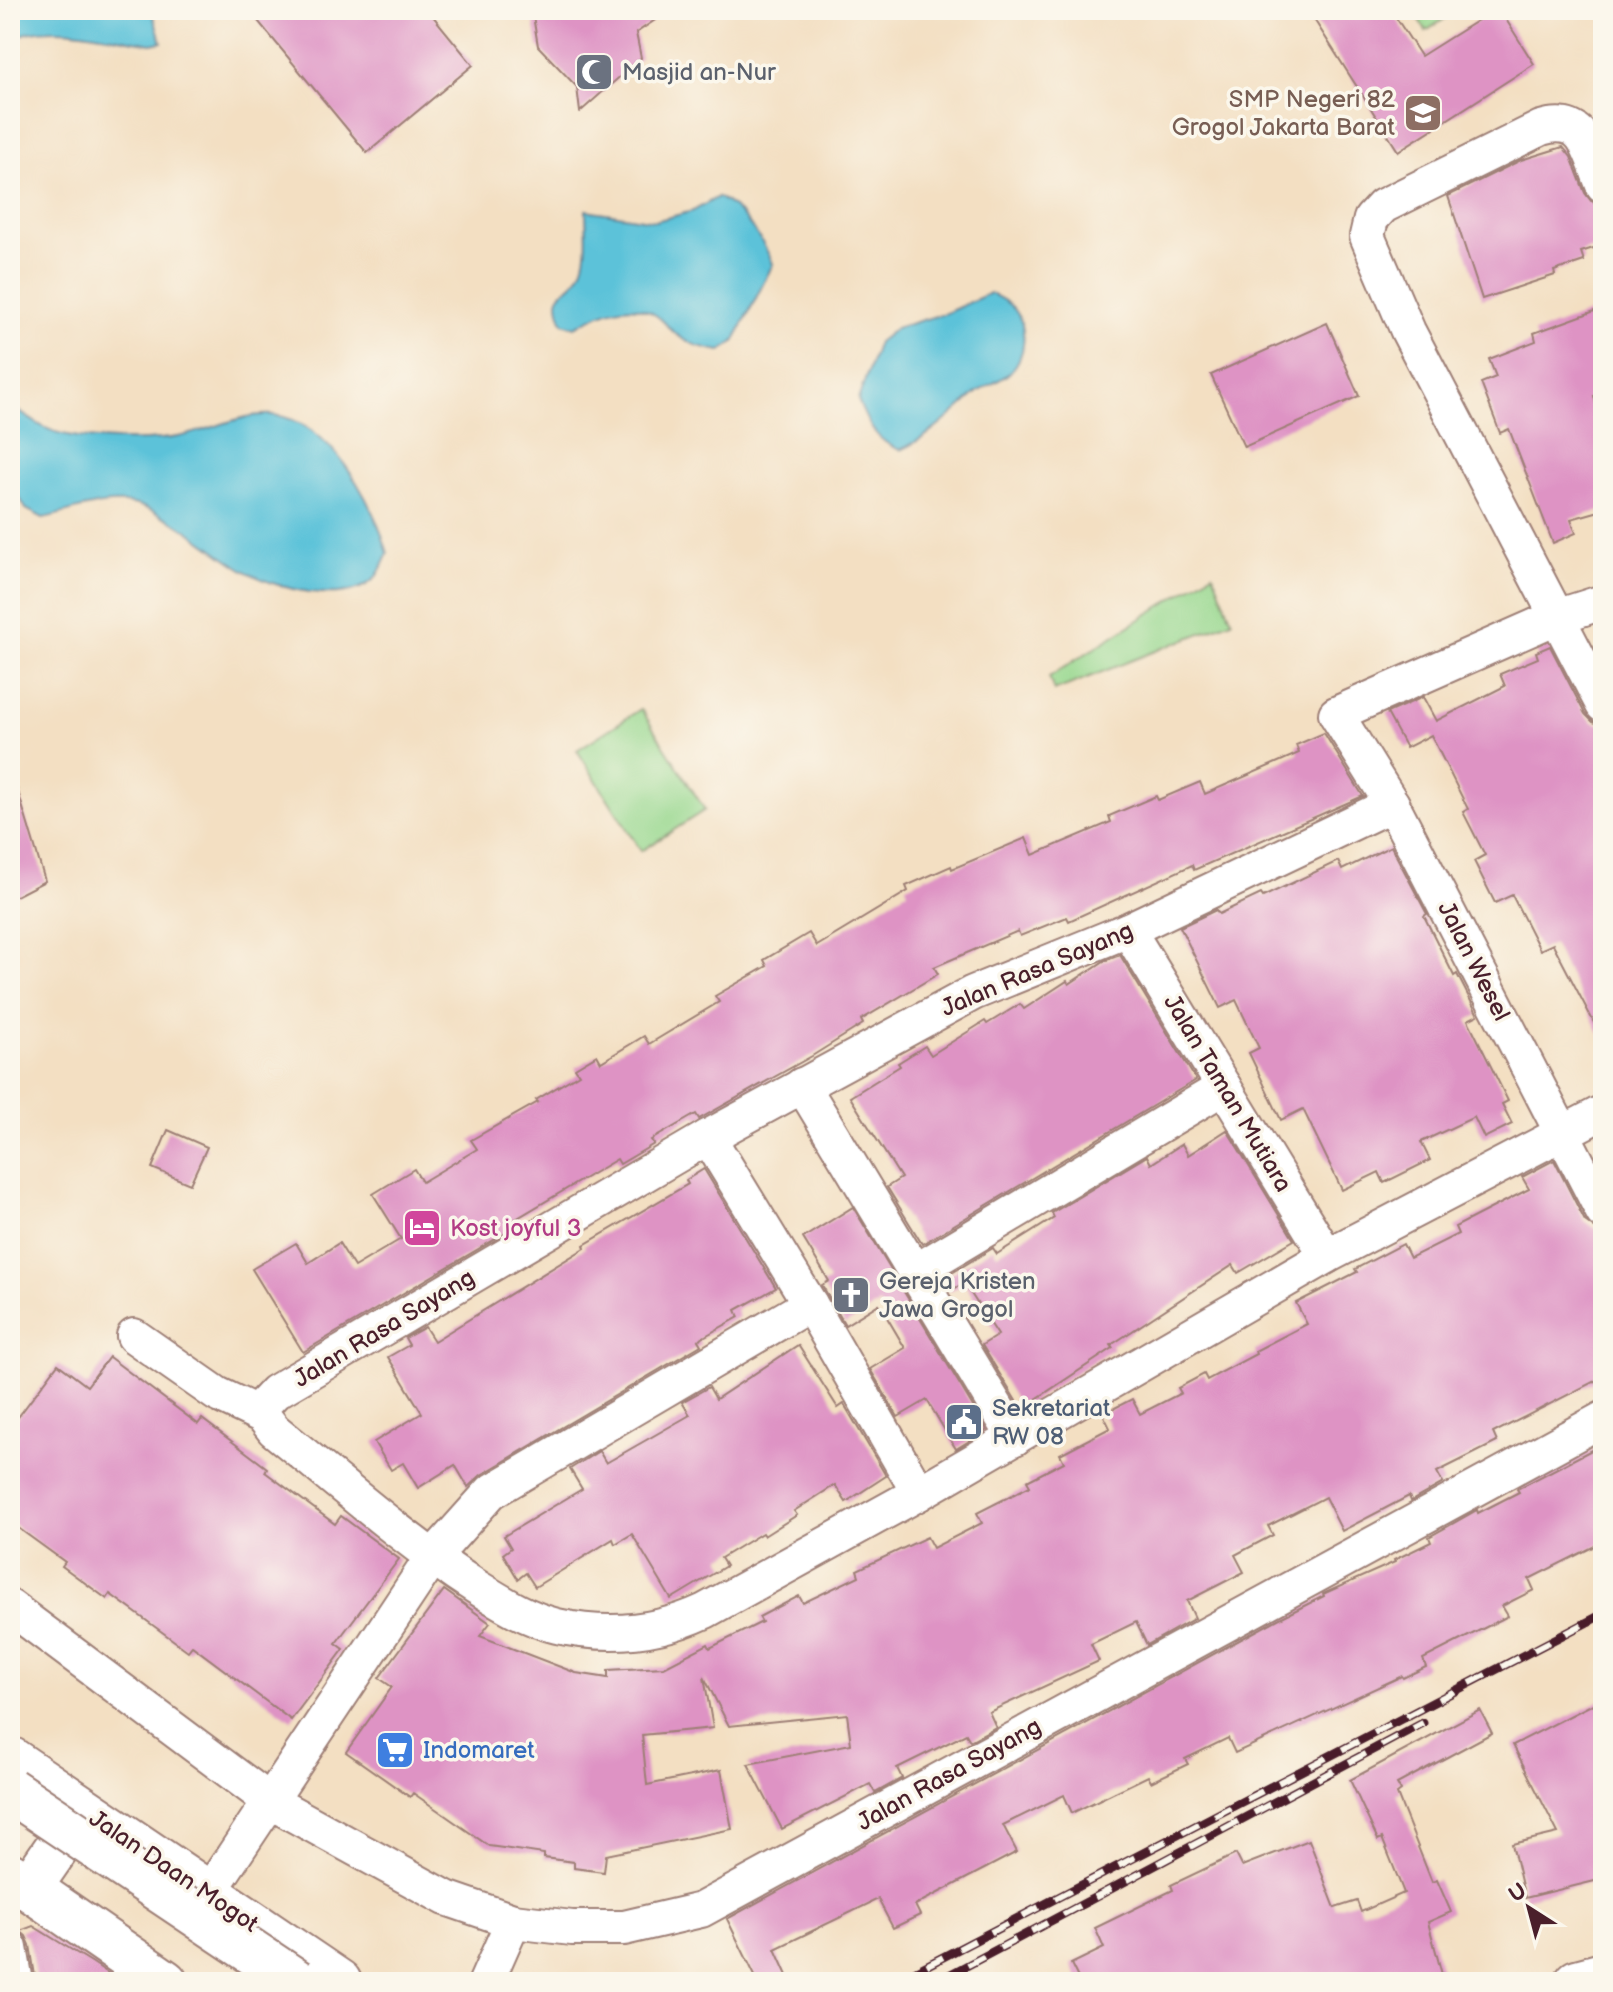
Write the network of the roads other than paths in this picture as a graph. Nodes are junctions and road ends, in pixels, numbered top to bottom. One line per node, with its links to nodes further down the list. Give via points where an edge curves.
1 (1603, 185): 3 (street, via 1584,140 1576,129 1559,123 1383,206 1371,219 1367,236 1408,331)
2 (1603, 602): 3 (street)
3 (1559, 616): 4 (street); 5 (street, Jalan Wesel, via 1336,714)
4 (1603, 705)
5 (1382, 809): 6 (street, Jalan Rasa Sayang); 10 (street, Jalan Wesel)
6 (1128, 930): 7 (street, Jalan Rasa Sayang, via 973,993); 8 (street, Jalan Taman Mutiara)
7 (802, 1085): 11 (street, Jalan Rasa Sayang); 14 (street)
8 (1224, 1087): 13 (street, Jalan Taman Mutiara); 14 (street)
9 (1603, 1112): 10 (street)
10 (1563, 1132): 12 (street, Jalan Wesel); 13 (street)
11 (708, 1137): 15 (street); 17 (street, Jalan Rasa Sayang, via 275,1392 261,1407)
12 (1603, 1212)
13 (1327, 1256): 19 (street)
14 (916, 1271): 19 (street)
15 (810, 1304): 20 (street); 21 (street, via 491,1492)
16 (134, 1336): 17 (street, via 217,1394)
17 (263, 1416): 21 (street)
18 (1603, 1419): 30 (street, Jalan Rasa Sayang, via 701,1910 624,1928)
19 (1015, 1438): 20 (street)
20 (919, 1493): 21 (street, via 691,1617 637,1632 555,1626 513,1610)
21 (432, 1558): 25 (street)
22 (10, 1607): 25 (street, Jalan Rasa Sayang)
23 (10, 1759): 26 (highway, Jalan Daan Mogot)
24 (10, 1790): 36 (highway, Jalan Daan Mogot, bridge)
25 (271, 1802): 29 (street); 30 (street, Jalan Rasa Sayang, via 446,1898)
26 (83, 1810): 28 (highway); 29 (highway, Jalan Daan Mogot)
27 (10, 1815): 35 (highway, Jalan Daan Mogot)
28 (19, 1882): 34 (highway)
29 (208, 1894): 37 (highway, Jalan Daan Mogot)
30 (513, 1921): 38 (street)
31 (10, 1948): 33 (street)
32 (1603, 1975): 39 (highway)
33 (16, 1982)
34 (165, 1982)
35 (259, 1982)
36 (297, 1982)
37 (339, 1982)
38 (486, 1982)
39 (1577, 1982)

